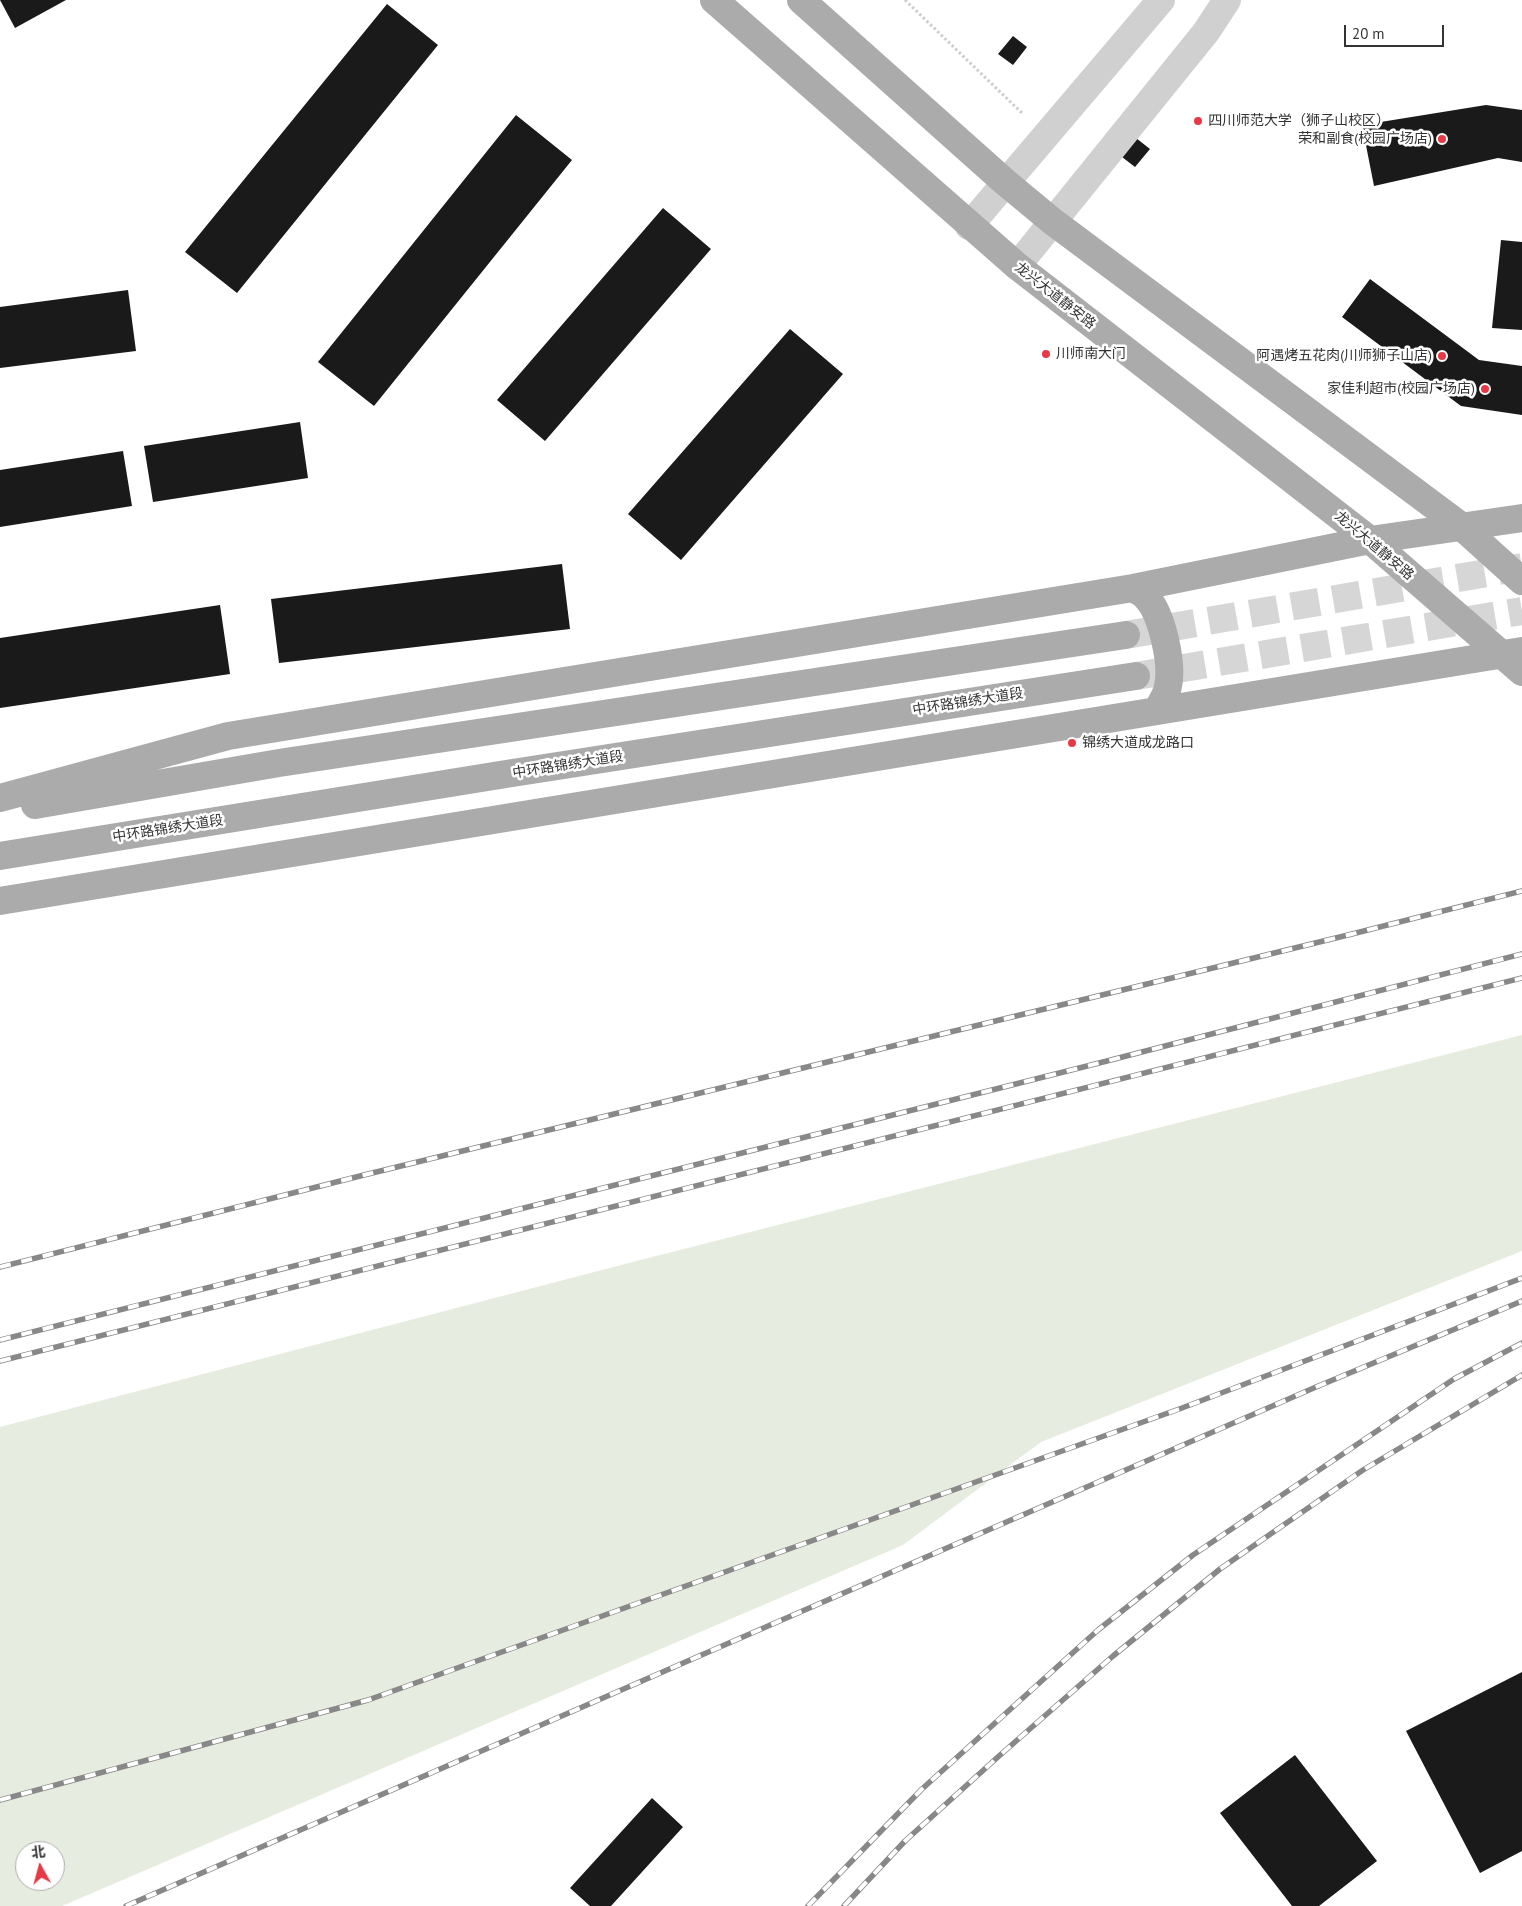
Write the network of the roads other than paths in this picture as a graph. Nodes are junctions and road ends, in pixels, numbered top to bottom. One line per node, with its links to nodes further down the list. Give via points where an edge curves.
1 (714, 0): 7 (main road, 龙兴大道静安路)
2 (801, 0): 5 (main road)
3 (1161, 0): 5 (lane)
4 (1227, 0): 6 (lane, via 1206,32)
5 (1006, 182): 6 (main road); 7 (lane)
6 (1052, 221): 8 (lane); 10 (main road)
7 (969, 226): 8 (main road, 龙兴大道静安路)
8 (1017, 266): 11 (main road, 龙兴大道静安路)
9 (1522, 518): 10 (main road)
10 (1461, 526): 11 (main road); 12 (main road)
11 (1370, 540): 13 (main road); 15 (main road, 龙兴大道静安路)
12 (1522, 581)
13 (1133, 588): 18 (main road, via 1147,597 1166,643 1168,687); 19 (main road, via 228,736)
14 (1126, 635): 20 (main road, via 279,763)
15 (1511, 652): 16 (main road, 龙兴大道静安路); 18 (main road)
16 (1522, 672)
17 (1136, 676): 21 (main road, 中环路锦绣大道段)
18 (1156, 711): 22 (main road)
19 (0, 798)
20 (0, 811)
21 (0, 856)
22 (0, 901)

